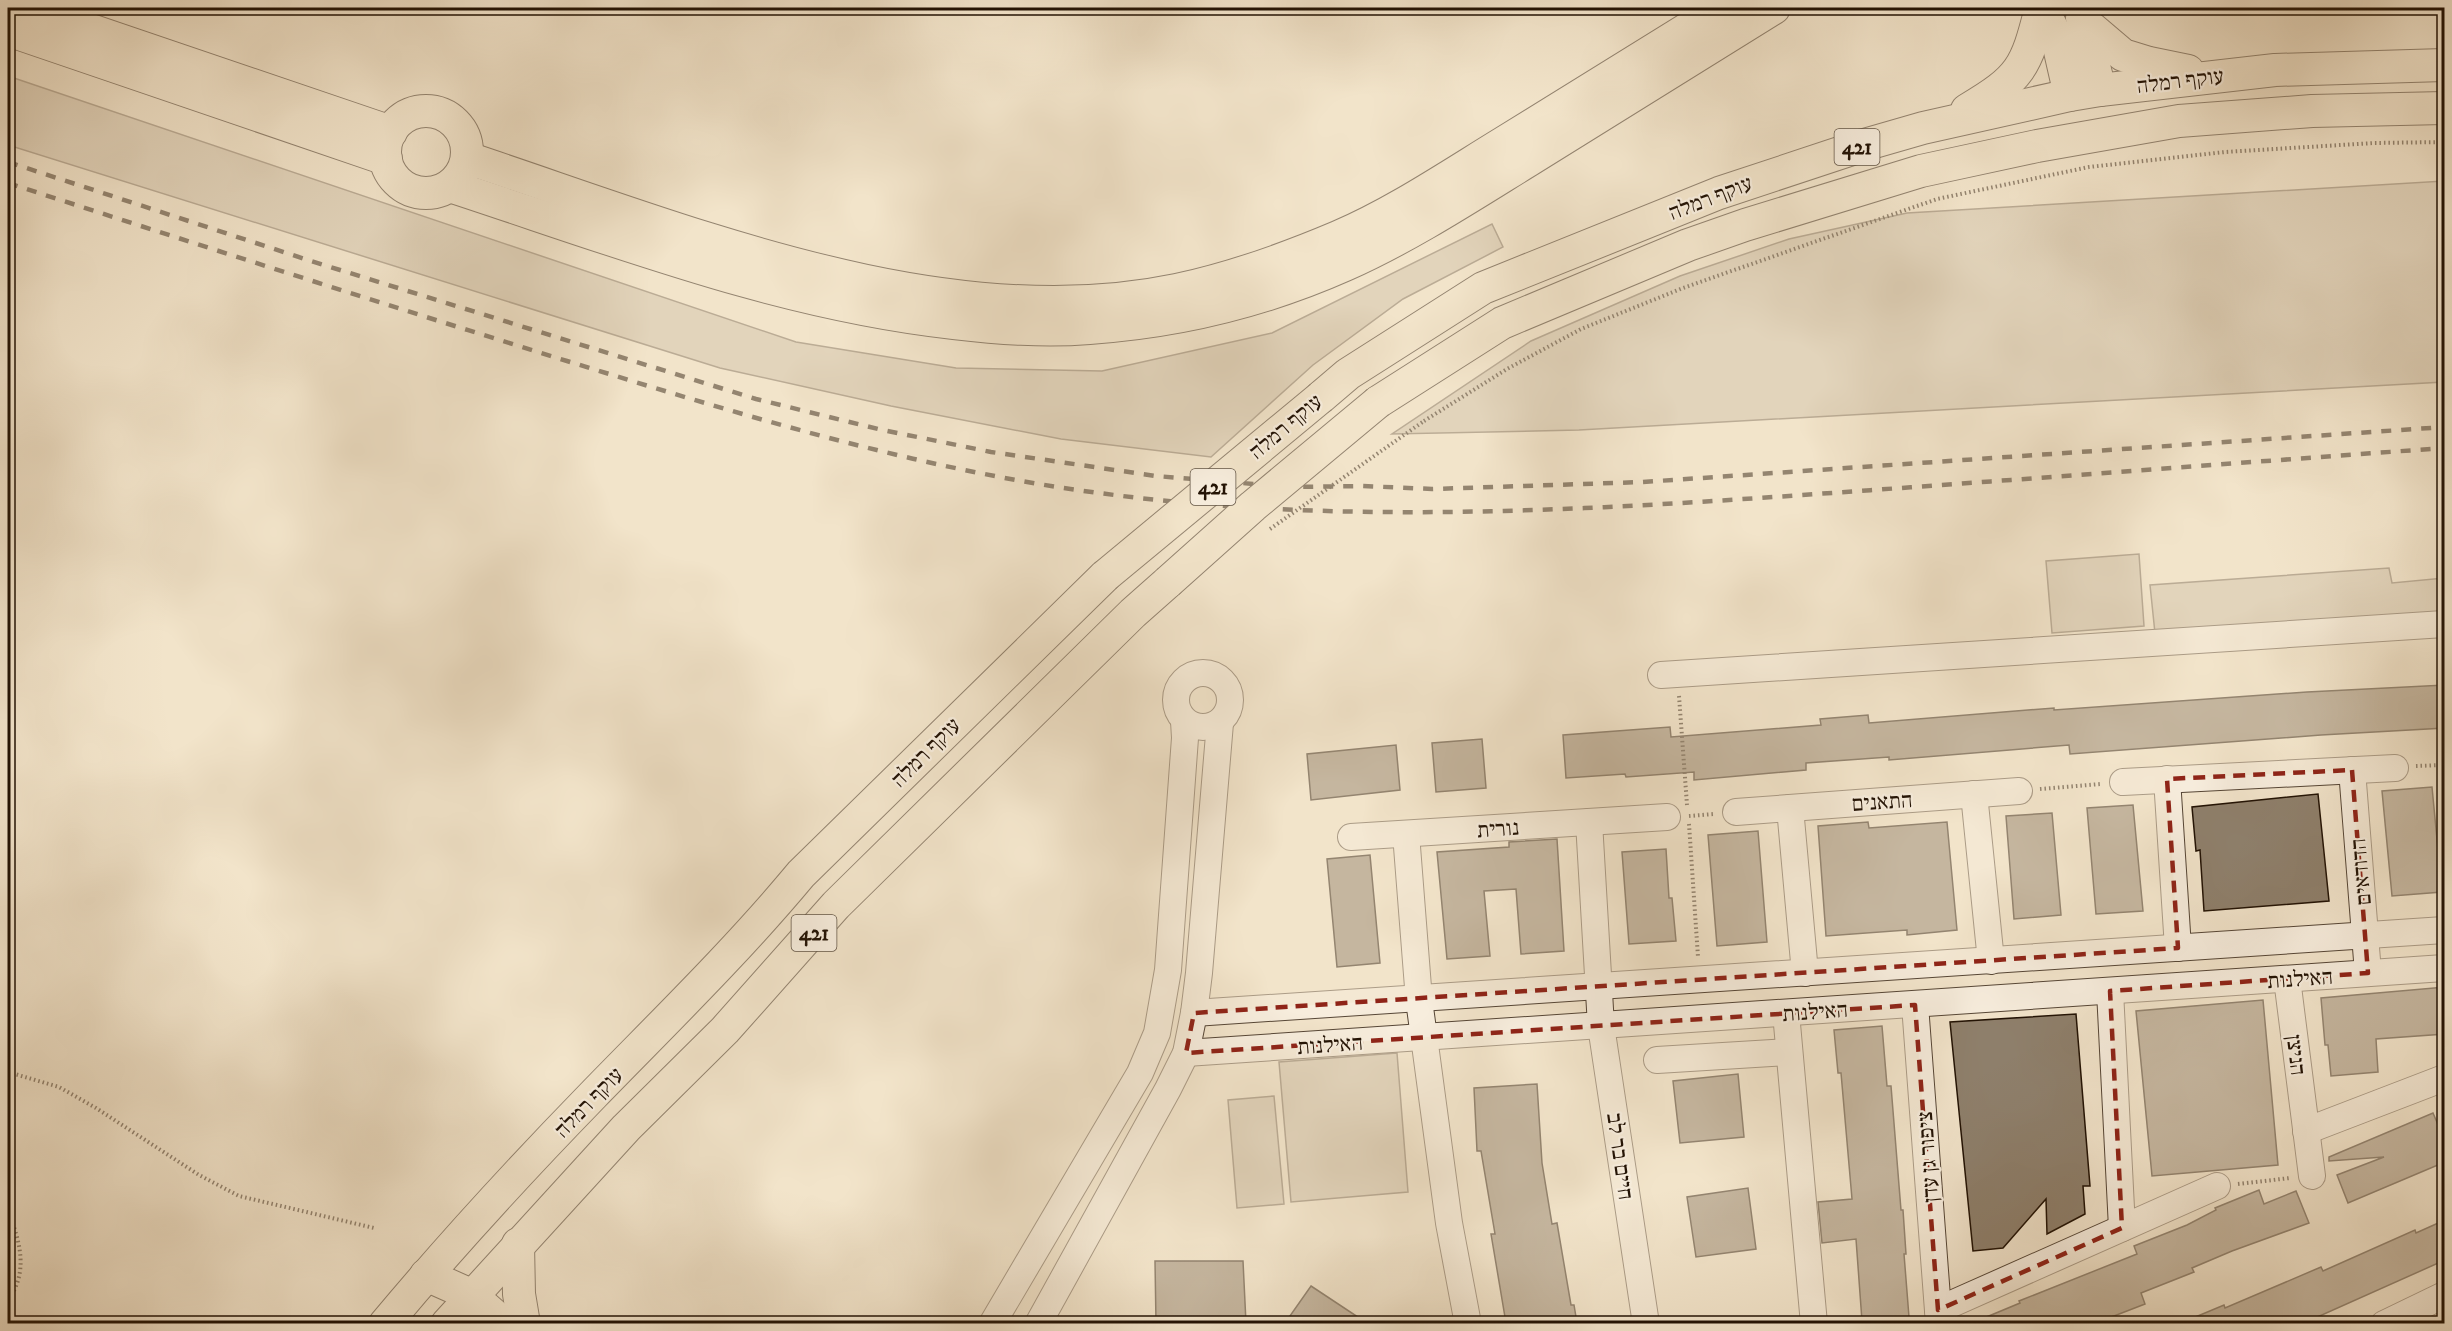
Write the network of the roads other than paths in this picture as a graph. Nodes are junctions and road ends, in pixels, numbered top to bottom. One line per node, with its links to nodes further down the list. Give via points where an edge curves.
1 (26, 8): 12 (main road)
2 (1721, 8): 13 (main road, via 1427,190 1341,235 1258,268 1176,290 1094,301 1009,301 920,291 826,271 724,243)
3 (1774, 8): 14 (main road, via 1433,220 1335,269 1259,298 1173,319 1086,329 997,328 905,318 808,298 705,269)
4 (2041, 8): 9 (main road); 11 (main road, via 2030,52 2018,72 2002,90)
5 (2080, 14): 8 (main road, via 2123,55); 9 (main road)
6 (8, 30): 12 (main road)
7 (2445, 65): 8 (main road, עוקף רמלה / 421)
8 (2212, 76): 9 (main road, עוקף רמלה / 421)
9 (2085, 92): 11 (main road, עוקף רמלה / 421)
10 (2445, 108): 55 (main road, עוקף רמלה / 421, bridge, via 2312,111 2179,121 2037,146 1900,177 1688,245 1502,323 1378,402 1253,506 1124,622 836,905 726,1030 626,1128)
11 (1943, 124): 56 (main road, עוקף רמלה / 421, bridge, via 1804,163 1719,193 1483,288 1348,374 1105,576 801,874 767,916)
12 (389, 145): 13 (main road, via 402,120 416,113 440,114 463,135); 14 (main road, via 394,177 405,187 429,193)
13 (467, 158): 14 (main road)
14 (450, 186)
15 (2445, 624): 16 (street)
16 (1661, 675)
17 (1184, 721): 18 (street, via 1202,728); 18 (street, via 1175,705 1178,688 1191,675 1208,673 1228,690 1229,708); 64 (street, via 1168,970 1157,1033 1140,1073)
18 (1220, 723): 43 (street)
19 (2395, 768): 20 (street)
20 (2352, 770): 21 (street); 32 (street, הדודאים)
21 (2167, 779): 22 (street); 33 (street)
22 (2123, 782)
23 (2019, 791): 24 (street, התאנים)
24 (1974, 794): 25 (street, התאנים); 34 (street)
25 (1790, 808): 26 (street, התאנים); 36 (street)
26 (1736, 812)
27 (1667, 817): 28 (street, נורית)
28 (1589, 822): 29 (street, נורית); 39 (street)
29 (1406, 834): 30 (street, נורית); 41 (street)
30 (1351, 837)
31 (2445, 930): 32 (street, האילנות)
32 (2366, 935): 33 (street, האילנות); 37 (street, הדודאים)
33 (2178, 948): 34 (street, האילנות)
34 (1991, 961): 36 (street, האילנות)
35 (2445, 968): 37 (street, האילנות)
36 (1805, 973): 39 (street, האילנות)
37 (2368, 974): 38 (street, האילנות)
38 (2287, 979): 40 (street, האילנות); 51 (street, הניצן)
39 (1599, 987): 41 (street, האילנות); 45 (street, חיים בר לב)
40 (2110, 991): 42 (street, האילנות); 54 (street)
41 (1419, 1000): 43 (street, האילנות); 46 (street)
42 (1915, 1005): 44 (street, האילנות); 59 (street, ציפור גן עדן)
43 (1194, 1013): 48 (street)
44 (1786, 1013): 45 (street, האילנות); 47 (street)
45 (1601, 1026): 46 (street, האילנות); 67 (street, חיים בר לב)
46 (1425, 1038): 48 (street, האילנות); 66 (street, via 1449,1223)
47 (1789, 1052): 49 (street); 68 (street)
48 (1186, 1053): 65 (street)
49 (1657, 1060)
50 (2445, 1078): 51 (street)
51 (2306, 1131): 52 (street, הניצן)
52 (2312, 1176)
53 (2217, 1186): 54 (street, ציפור גן עדן)
54 (2122, 1228): 59 (street, ציפור גן עדן)
55 (518, 1244): 57 (main road, עוקף רמלה / 421); 63 (main road)
56 (426, 1275): 57 (main road); 60 (main road); 61 (main road, עוקף רמלה / 421)
57 (471, 1295): 60 (main road, עוקף רמלה / 421); 62 (main road)
58 (2445, 1295): 69 (street)
59 (1938, 1317)
60 (451, 1322)
61 (385, 1323)
62 (504, 1323)
63 (524, 1323)
64 (992, 1323)
65 (1038, 1323)
66 (1468, 1323)
67 (1646, 1323)
68 (1814, 1323)
69 (2384, 1323)

